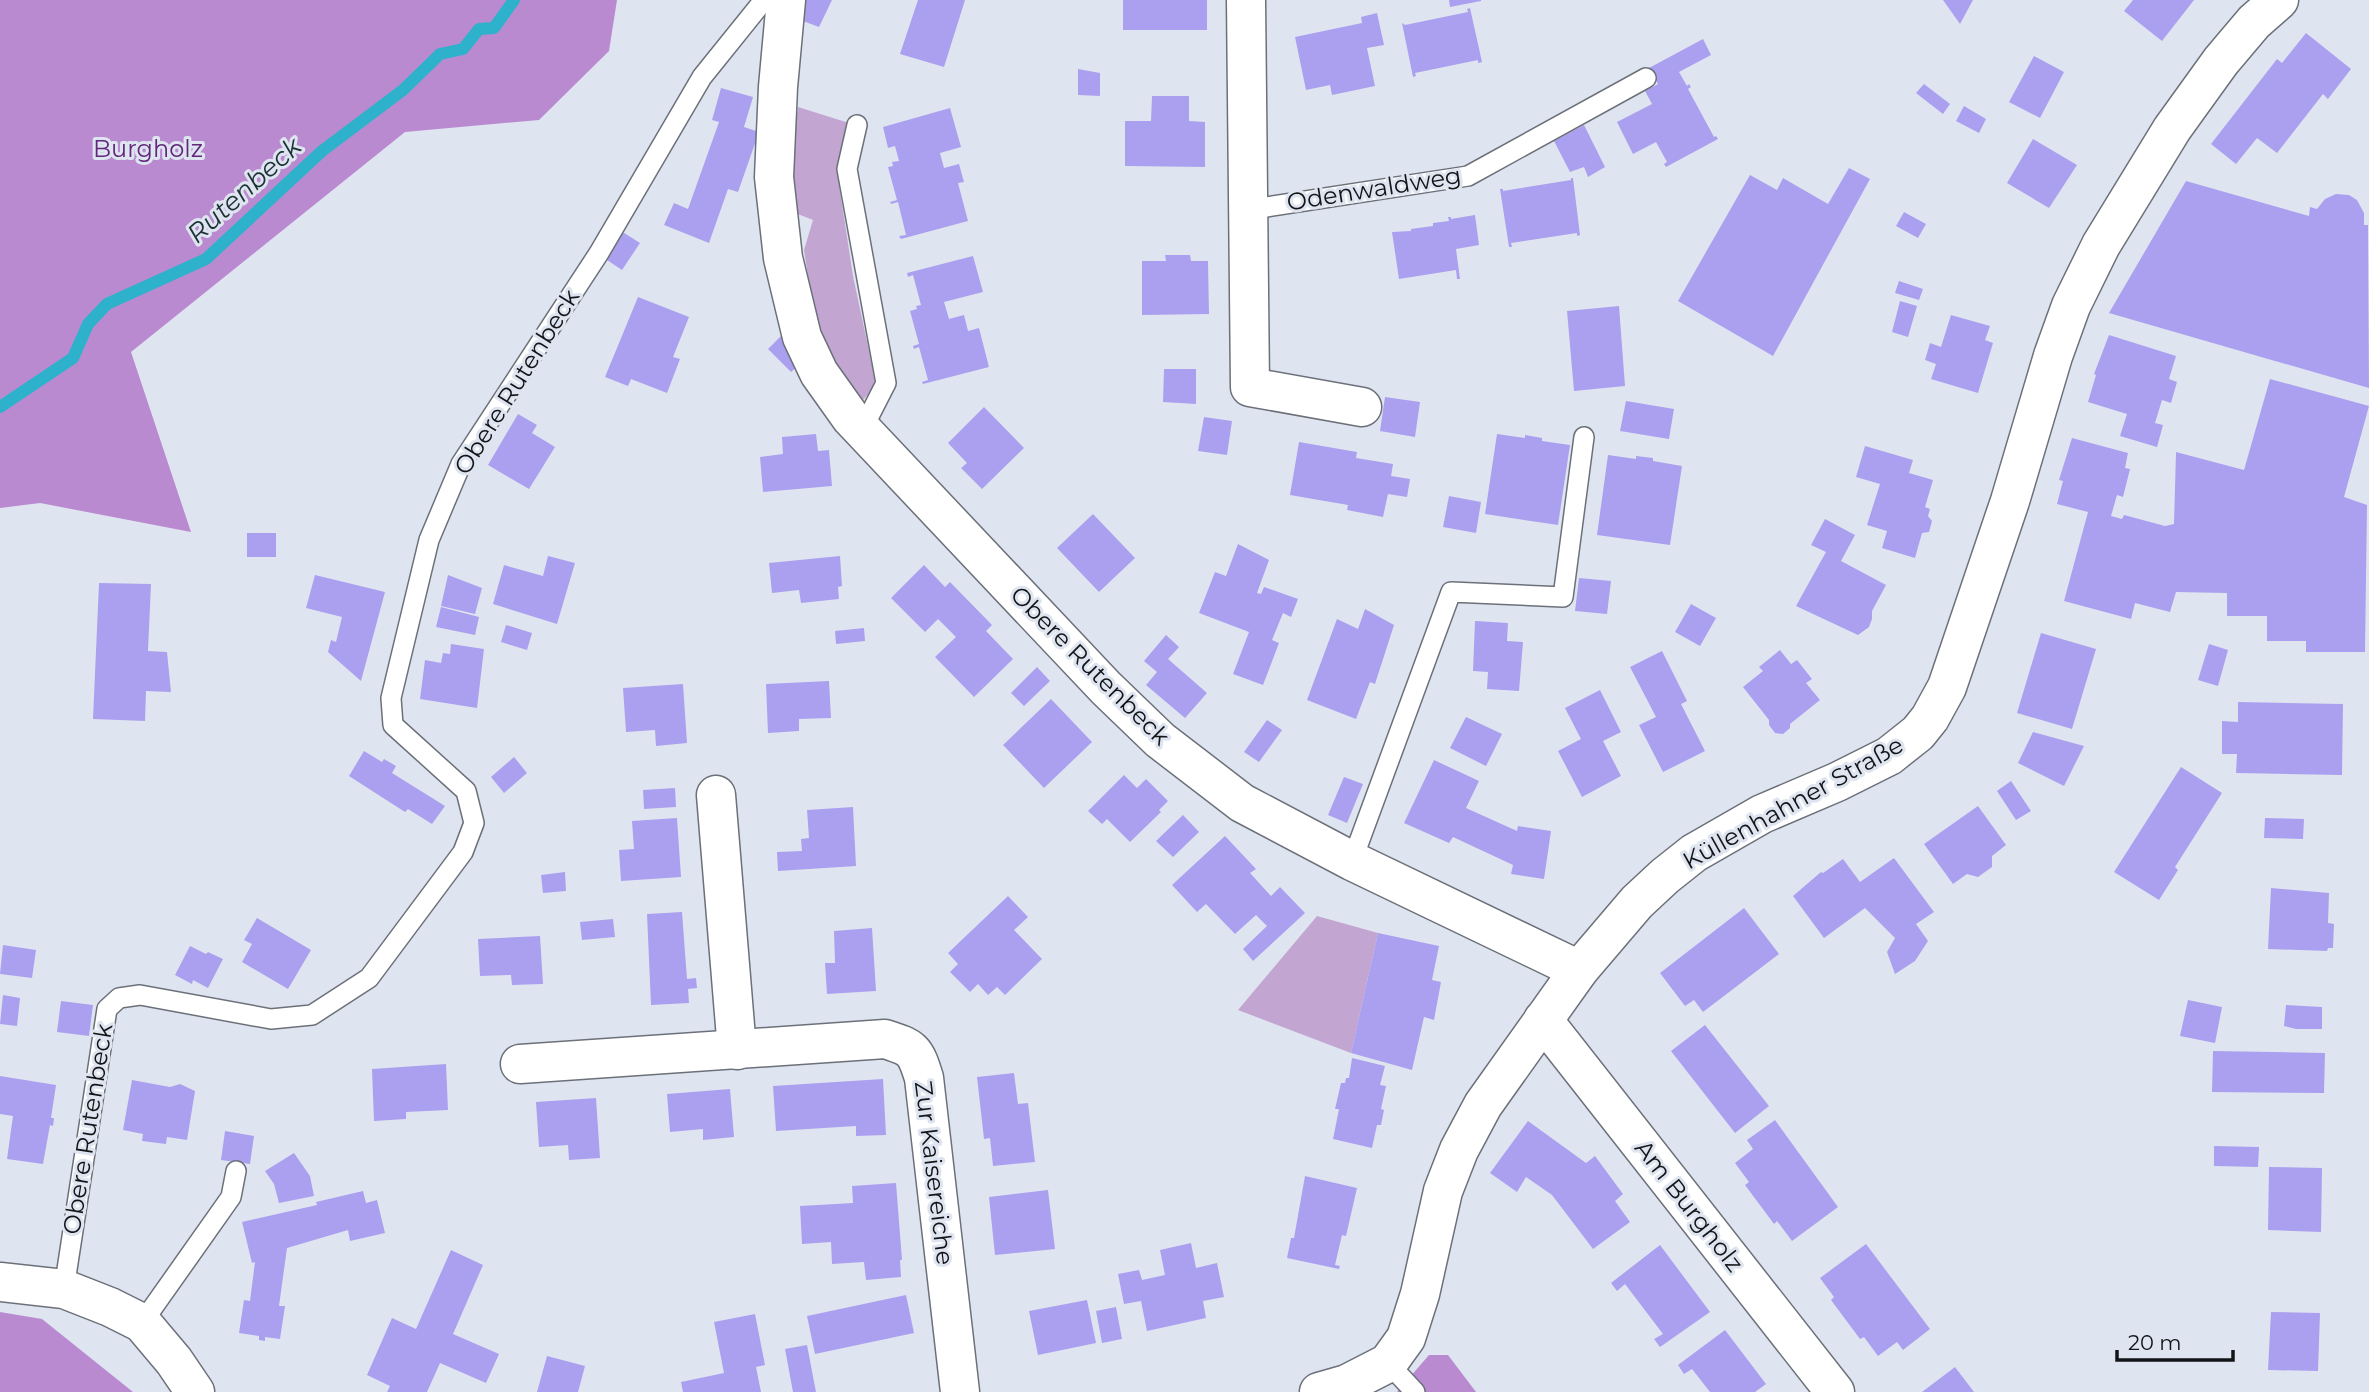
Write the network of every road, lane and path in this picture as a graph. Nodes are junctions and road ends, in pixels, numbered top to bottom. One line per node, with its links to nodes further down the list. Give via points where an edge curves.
1 (764, 0): 19 (lane, Obere Rutenbeck, via 702,77 599,253 461,464 429,540 391,698 393,725 466,791 474,824 463,852 369,978 312,1015 271,1019 140,995 119,998 107,1009)
2 (786, 0): 9 (street, Obere Rutenbeck, via 774,177 783,258 802,337 819,373)
3 (2279, 0): 13 (street, Küllenhahner Straße, via 2229,51 2172,129 2101,245 2071,306 1947,687 1930,718 1889,755 1762,814 1694,853 1637,902)
4 (1250, 1): 7 (street)
5 (1646, 78): 7 (lane, Odenwaldweg, via 1468,176)
6 (856, 125): 9 (lane, via 847,170 886,383)
7 (1247, 210): 8 (street, via 1250,387)
8 (1362, 407)
9 (862, 430): 12 (street, Obere Rutenbeck, via 1160,740 1242,803)
10 (1584, 438): 12 (lane, via 1563,597 1451,592)
11 (716, 795): 15 (street)
12 (1352, 860): 13 (street, Obere Rutenbeck)
13 (1579, 970): 14 (street, Küllenhahner Straße)
14 (1543, 1020): 21 (street, Küllenhahner Straße, via 1483,1105 1458,1150 1443,1191 1406,1338); 26 (street, Am Burgholz)
15 (737, 1050): 16 (street, Zur Kaisereiche); 23 (street, Zur Kaisereiche, via 885,1039 917,1055 924,1077)
16 (520, 1064)
17 (236, 1171): 20 (lane, via 231,1197)
18 (0, 1282): 19 (street)
19 (64, 1289): 20 (street)
20 (142, 1323): 22 (street)
21 (1388, 1363): 24 (street); 25 (lane)
22 (195, 1392)
23 (960, 1392)
24 (1320, 1392)
25 (1415, 1392)
26 (1835, 1392)

